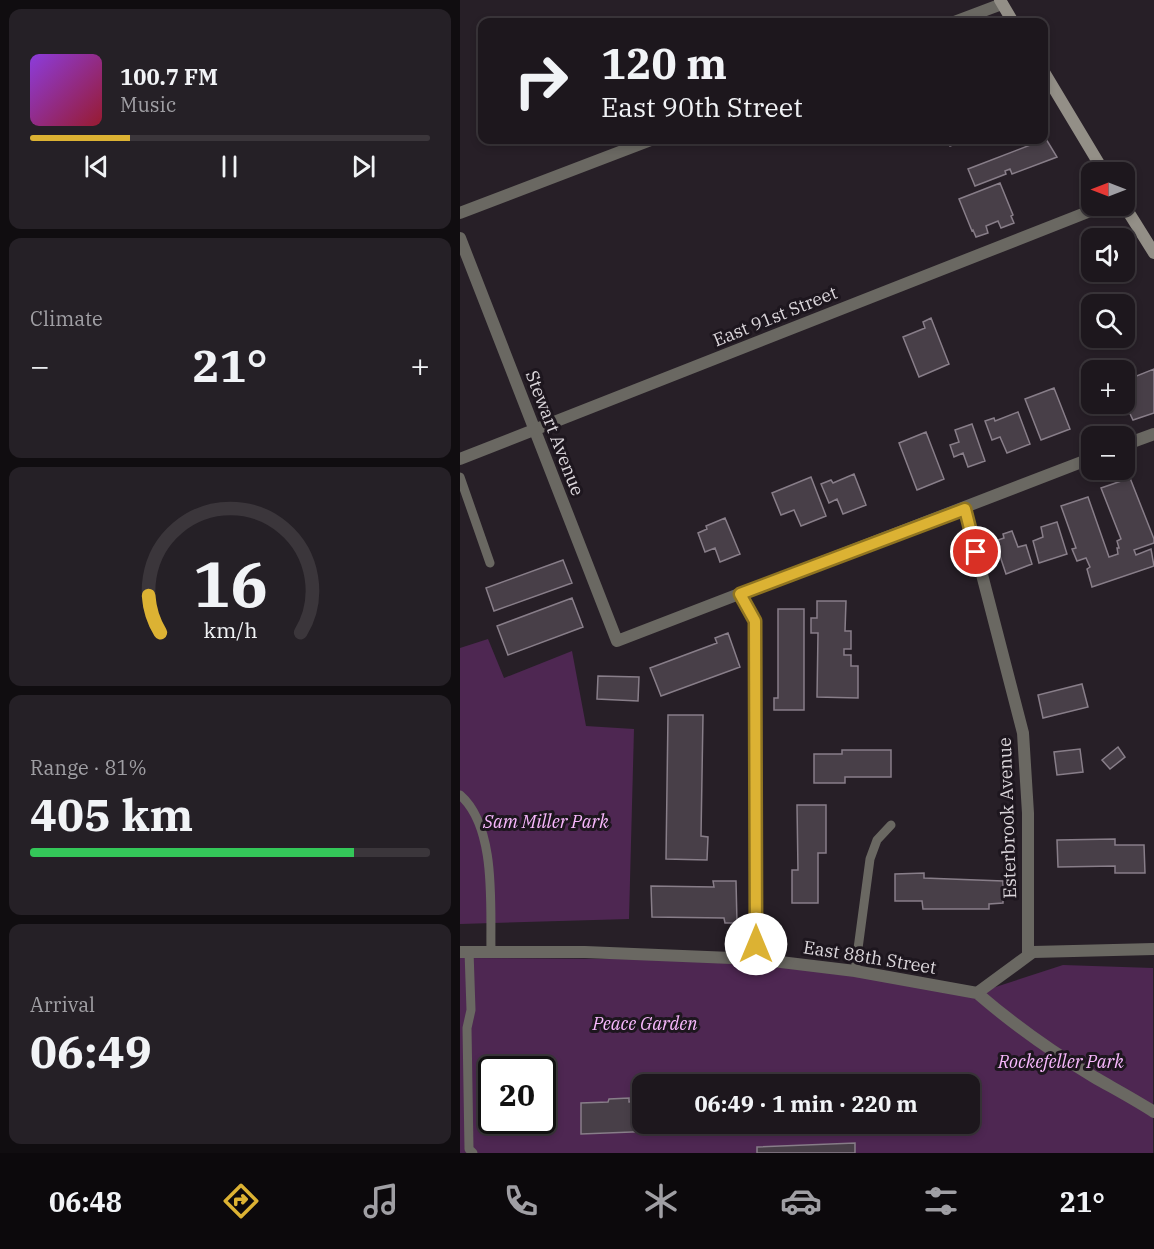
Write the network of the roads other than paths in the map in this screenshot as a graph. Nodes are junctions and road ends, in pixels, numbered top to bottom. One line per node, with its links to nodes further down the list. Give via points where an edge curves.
1 (1001, 2): 2 (street); 3 (main road)
2 (963, 18)
3 (1011, 18)
4 (1048, 79): 6 (main road)
5 (641, 144): 7 (street)
6 (1099, 162)
7 (460, 213)
8 (1081, 215): 12 (street, East 91st Street)
9 (1130, 216): 11 (main road)
10 (460, 238): 12 (street, Stewart Avenue)
11 (1153, 253)
12 (535, 430): 15 (street, East 91st Street); 20 (street, Stewart Avenue, via 617,641)
13 (1153, 434): 14 (street)
14 (1135, 441)
15 (460, 459)
16 (1081, 462): 18 (street)
17 (460, 477): 19 (lane)
18 (965, 509): 20 (street); 26 (street, Esterbrook Avenue, via 1023,733 1028,813)
19 (490, 563)
20 (740, 594): 27 (lane, via 755,621)
21 (460, 795): 25 (lane, via 475,815 487,848)
22 (891, 825): 28 (lane, via 877,840 870,859)
23 (1153, 949): 26 (street)
24 (464, 951): 25 (street, East 88th Street); 31 (lane, via 471,1010 467,1028 469,1149)
25 (491, 951): 27 (street, East 88th Street)
26 (1028, 954): 29 (street)
27 (756, 959): 28 (street, East 88th Street)
28 (855, 971): 29 (street, East 88th Street)
29 (977, 993): 30 (street, via 1035,1038)
30 (1153, 1112)
31 (473, 1153)

